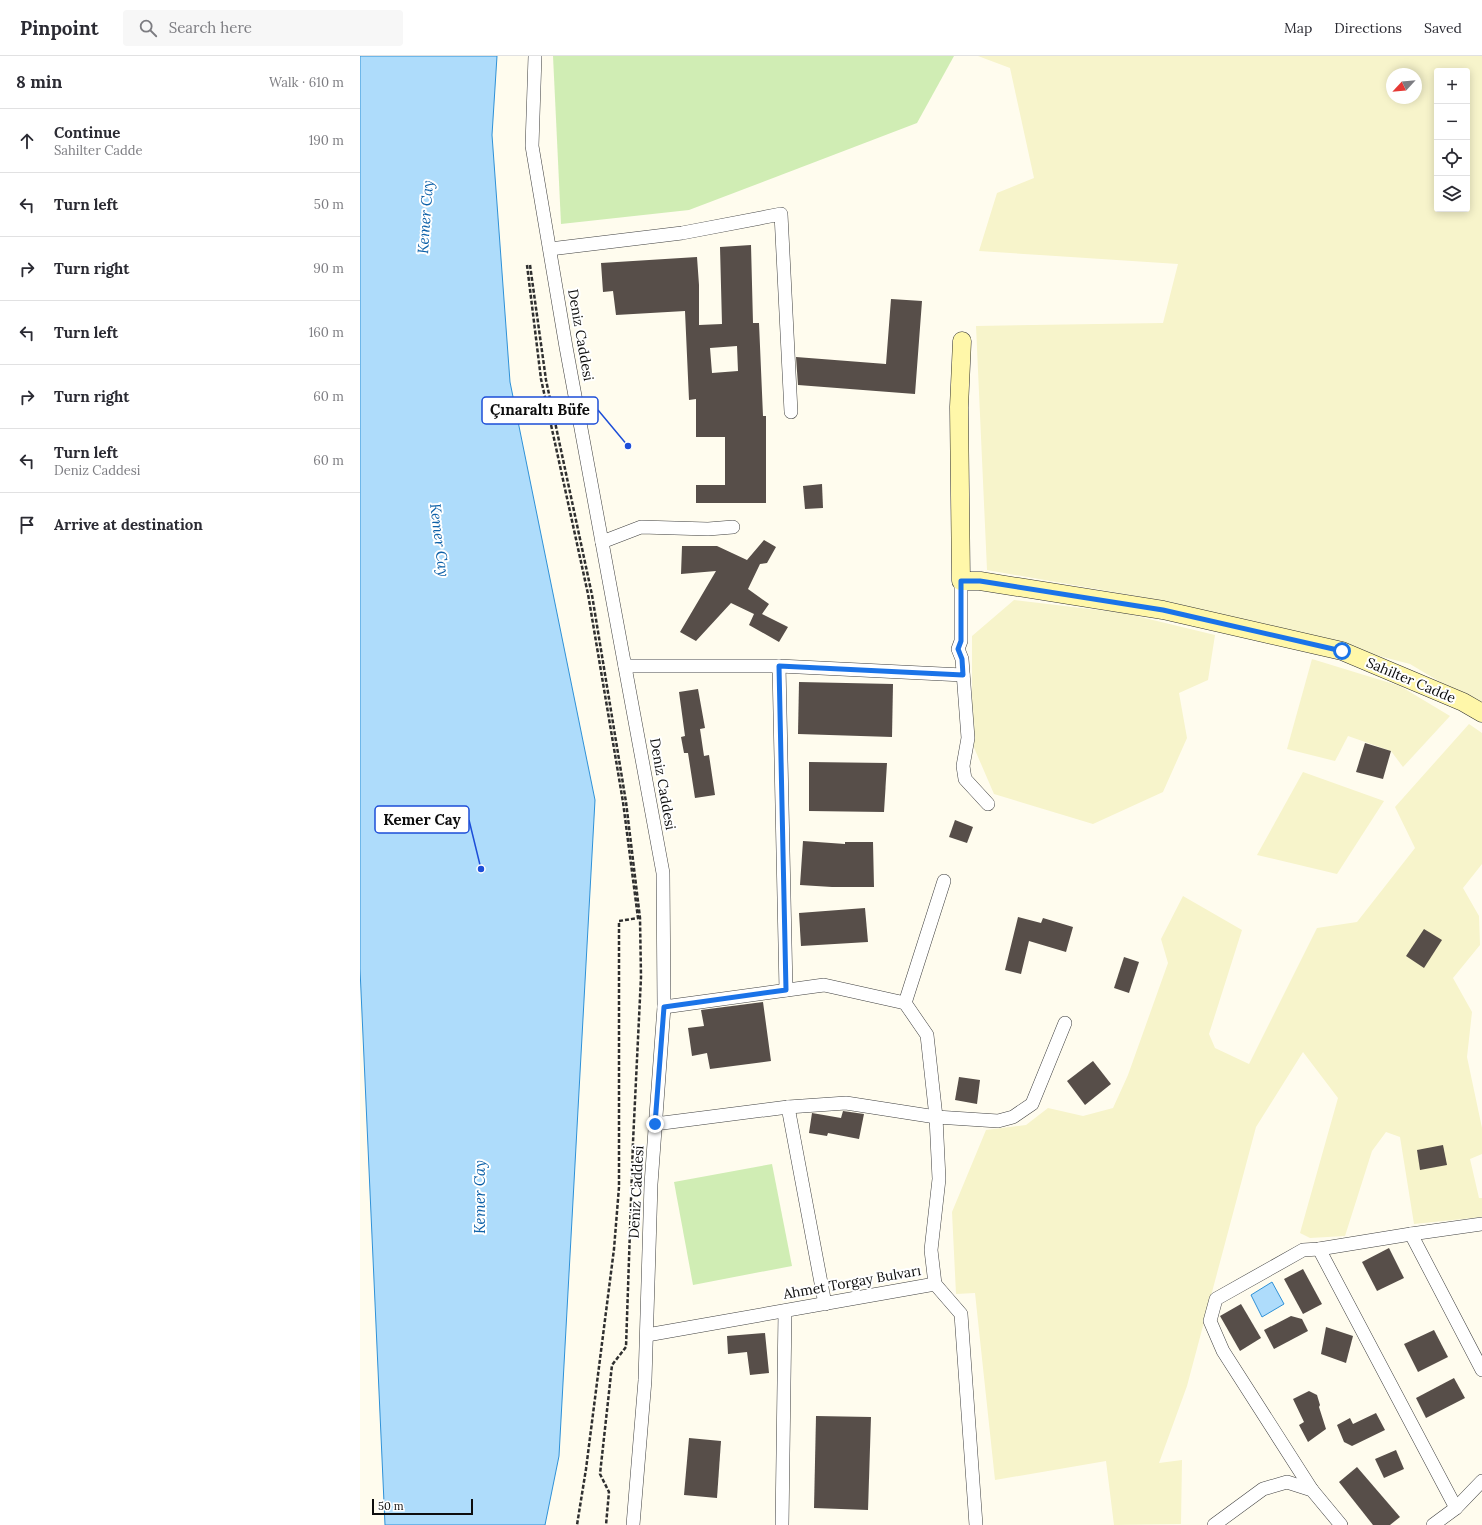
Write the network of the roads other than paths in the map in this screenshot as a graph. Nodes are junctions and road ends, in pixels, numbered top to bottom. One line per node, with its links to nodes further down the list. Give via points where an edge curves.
1 (535, 56): 2 (street, Deniz Caddesi, via 532,146)
2 (550, 249): 4 (street, via 682,233 781,214); 6 (street, Deniz Caddesi)
3 (962, 340): 7 (street, via 959,407)
4 (790, 412)
5 (732, 527): 6 (street, via 641,527)
6 (602, 542): 8 (street, Deniz Caddesi)
7 (961, 581): 10 (street, via 961,641 958,649 962,659); 11 (street, Sahilter Cadde, via 980,581 1163,610 1342,651 1463,702)
8 (625, 666): 9 (street); 16 (street, Deniz Caddesi, via 663,873)
9 (779, 666): 10 (street); 14 (street)
10 (963, 675): 12 (street, via 968,738 963,766 965,780)
11 (1482, 713)
12 (988, 804)
13 (944, 881): 15 (street)
14 (786, 990): 15 (street, via 824,985); 16 (street)
15 (905, 1002): 19 (street, via 927,1035)
16 (664, 1007): 20 (street, Deniz Caddesi)
17 (1065, 1023): 19 (street, via 1032,1104 1013,1117 998,1121)
18 (788, 1107): 19 (street, via 846,1103); 20 (street); 25 (street)
19 (936, 1117): 24 (street, via 939,1179 931,1250)
20 (655, 1124): 27 (street, Deniz Caddesi)
21 (1482, 1224): 22 (street)
22 (1411, 1234): 23 (street); 28 (street)
23 (1319, 1249): 30 (street, via 1303,1250 1216,1299 1210,1321 1223,1351); 31 (street)
24 (935, 1284): 25 (street, Ahmet Torgay Bulvarı); 34 (street, Ahmet Torgay Bulvarı, via 961,1314)
25 (825, 1304): 26 (street, Ahmet Torgay Bulvarı)
26 (785, 1311): 27 (street, Ahmet Torgay Bulvarı); 33 (street)
27 (646, 1335): 32 (street, Deniz Caddesi, via 645,1380)
28 (1482, 1370)
29 (1482, 1481): 31 (street)
30 (1312, 1490): 35 (street, via 1287,1482 1263,1489); 36 (street)
31 (1456, 1508): 37 (street)
32 (633, 1525)
33 (782, 1525)
34 (976, 1525)
35 (1214, 1525)
36 (1341, 1525)
37 (1433, 1525)

